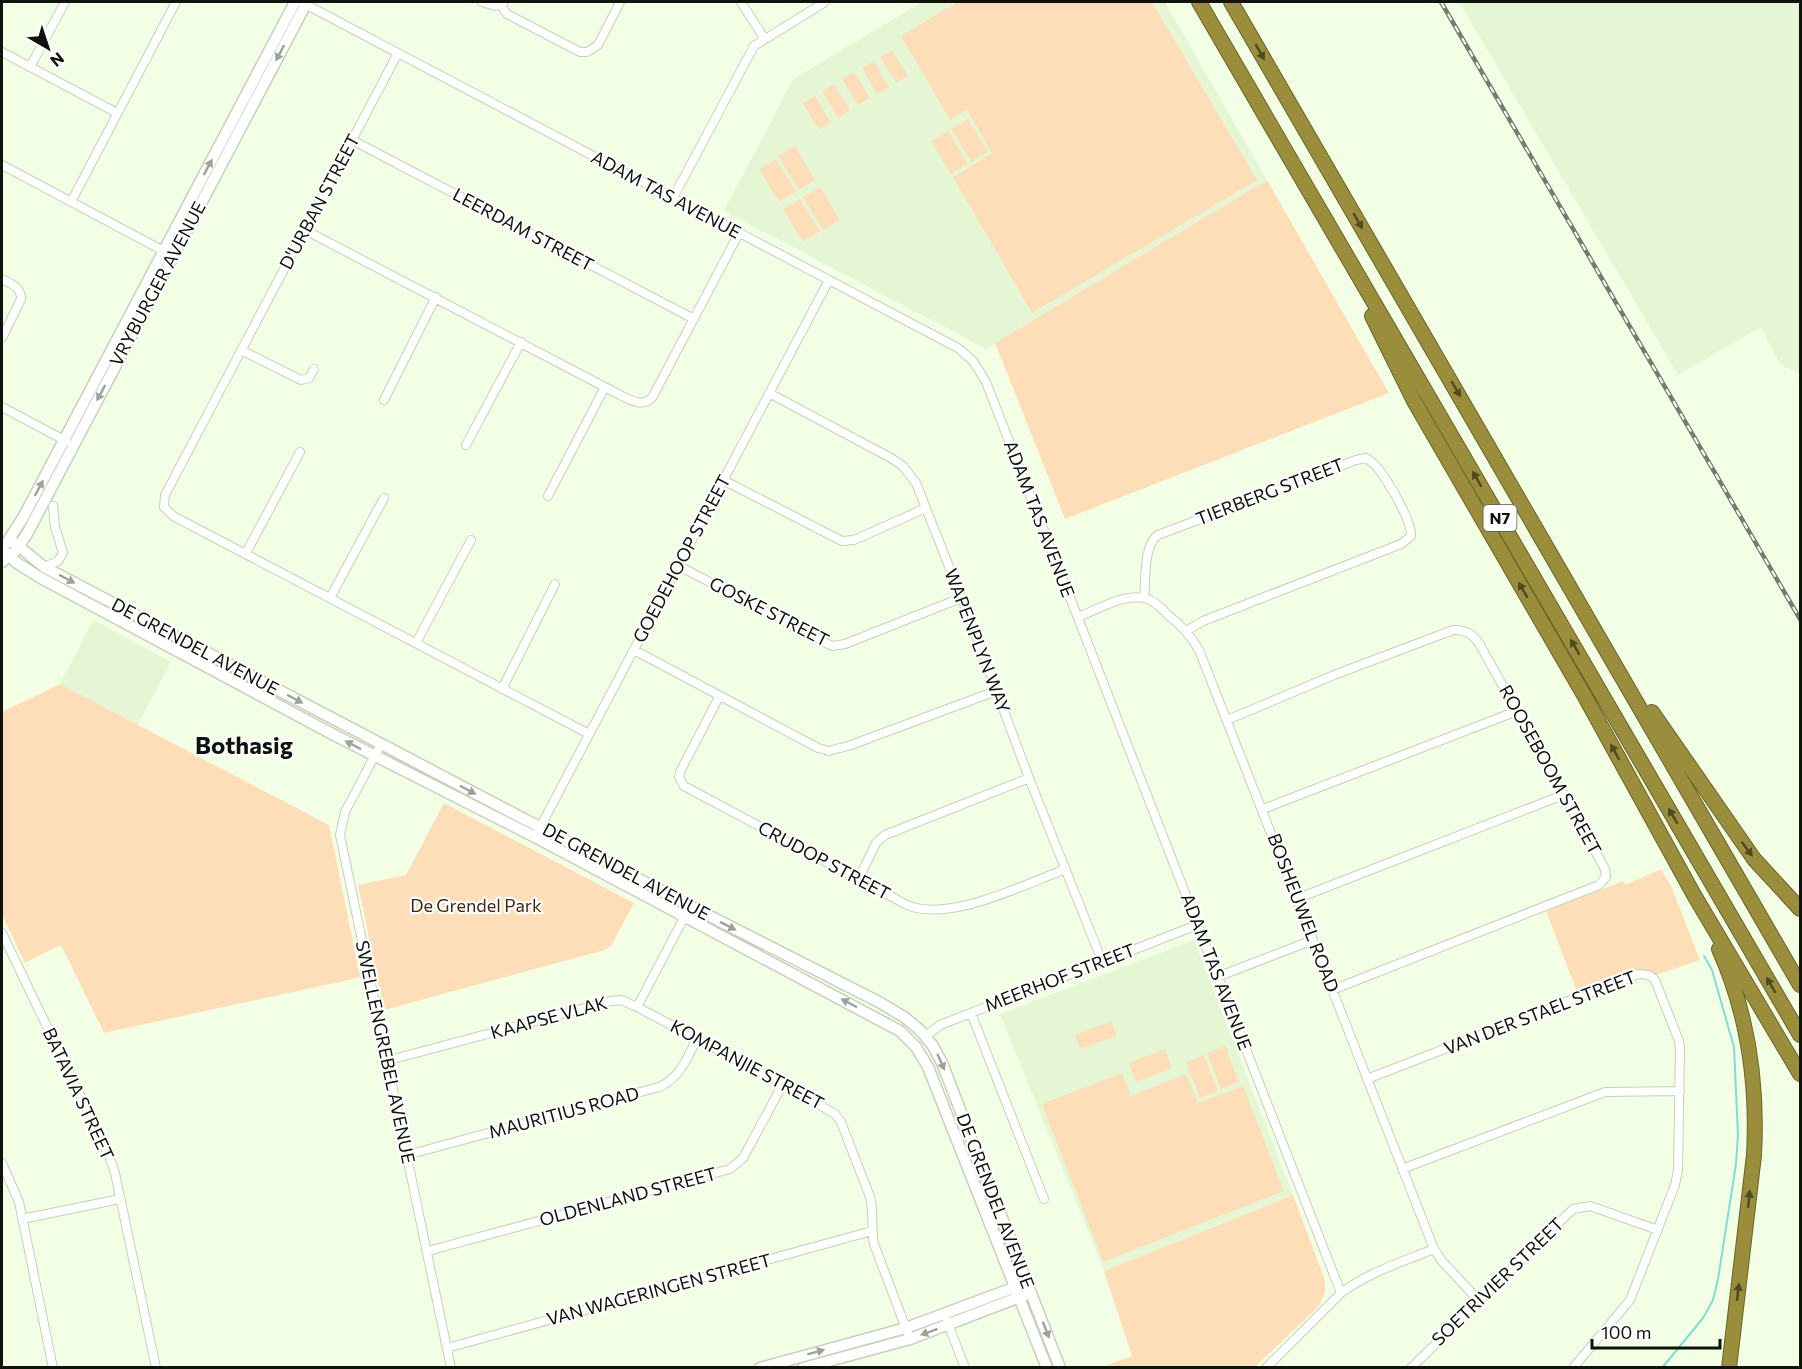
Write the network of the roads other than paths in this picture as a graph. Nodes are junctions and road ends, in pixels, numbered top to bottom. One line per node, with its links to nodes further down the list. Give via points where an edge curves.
1 (65, 2): 14 (street)
2 (176, 2): 15 (street)
3 (302, 2): 13 (street, ADAM TAS AVENUE); 22 (street, VRYBURGER AVENUE)
4 (482, 2): 10 (street)
5 (620, 2): 10 (street, via 598,45 586,52 507,14)
6 (741, 2): 11 (street)
7 (825, 2): 11 (street)
8 (1200, 2): 23 (highway, N7)
9 (1231, 2): 55 (highway, N7, one-way to 55)
10 (502, 3)
11 (764, 38): 18 (street, via 752,49)
12 (2, 52): 14 (street)
13 (398, 54): 16 (street, D'URBAN STREET); 18 (street, ADAM TAS AVENUE)
14 (30, 67): 15 (street)
15 (117, 113): 19 (street)
16 (352, 140): 20 (street, D'URBAN STREET); 27 (street, LEERDAM STREET)
17 (2, 165): 19 (street)
18 (673, 198): 21 (street, ADAM TAS AVENUE)
19 (71, 202): 22 (street)
20 (305, 230): 26 (street); 30 (street, D'URBAN STREET)
21 (739, 233): 25 (street, ADAM TAS AVENUE); 27 (street)
22 (168, 253): 36 (street, VRYBURGER AVENUE)
23 (1356, 273): 73 (highway, one-way to 23, via 1414,401 1365,302); 87 (highway, N7, one-way to 23)
24 (2, 279): 28 (street, via 21,294)
25 (829, 280): 33 (street, GOEDEHOOP STREET); 54 (street, ADAM TAS AVENUE, via 958,348 978,367)
26 (436, 297): 29 (street); 34 (street)
27 (694, 319): 32 (street, via 648,402 635,402)
28 (2, 338)
29 (521, 342): 32 (street); 37 (street)
30 (241, 350): 31 (street, via 301,380 309,378); 46 (street, D'URBAN STREET, via 164,503 173,516)
31 (314, 369)
32 (605, 387): 40 (street)
33 (769, 393): 39 (street, GOEDEHOOP STREET); 43 (street, WAPENPLYN WAY, via 903,466 916,483)
34 (384, 400)
35 (2, 407): 36 (street)
36 (68, 442): 45 (street, VRYBURGER AVENUE)
37 (466, 445)
38 (300, 452): 46 (street)
39 (723, 480): 43 (street, via 842,541 854,540); 48 (street, GOEDEHOOP STREET)
40 (548, 496)
41 (384, 498): 51 (street)
42 (53, 506): 49 (street, via 63,553 58,561)
43 (926, 508): 52 (street, WAPENPLYN WAY)
44 (471, 540): 57 (street)
45 (15, 543): 47 (street, VRYBURGER AVENUE); 49 (street, DE GRENDEL AVENUE)
46 (246, 553): 51 (street, D'URBAN STREET)
47 (3, 554): 66 (street, DE GRENDEL AVENUE, one-way to 47, via 39,577)
48 (679, 566): 52 (street, GOSKE STREET, via 832,646); 58 (street, GOEDEHOOP STREET)
49 (44, 567): 65 (street, DE GRENDEL AVENUE, one-way to 65)
50 (555, 584): 59 (street)
51 (330, 598): 57 (street, D'URBAN STREET)
52 (961, 598): 60 (street, WAPENPLYN WAY)
53 (1144, 598): 54 (street, via 1130,597); 56 (street, BOSHEUWEL ROAD, via 1157,604); 56 (street, TIERBERG STREET, via 1149,547 1158,535 1356,460 1366,458 1376,465 1409,525 1408,539)
54 (1078, 617): 77 (street, ADAM TAS AVENUE)
55 (1594, 628): 75 (highway, one-way to 75, via 1729,825); 82 (highway, N7)
56 (1186, 631): 63 (street, BOSHEUWEL ROAD, via 1199,650)
57 (416, 643): 59 (street, D'URBAN STREET)
58 (634, 650): 61 (street); 64 (street, GOEDEHOOP STREET)
59 (502, 689): 64 (street, D'URBAN STREET)
60 (996, 691): 61 (street, via 829,751); 67 (street, WAPENPLYN WAY)
61 (719, 697): 72 (street, CRUDOP STREET, via 681,770 679,777 684,786)
62 (1517, 711): 63 (street, ROOSEBOOM STREET, via 1475,638 1465,631 1453,630); 68 (street, ROOSEBOOM STREET); 69 (street)
63 (1227, 720): 69 (street, BOSHEUWEL ROAD)
64 (589, 734): 70 (street, GOEDEHOOP STREET)
65 (381, 744): 66 (street, SWELLENGREBEL AVENUE); 70 (street, DE GRENDEL AVENUE, one-way to 70)
66 (375, 756): 70 (street, DE GRENDEL AVENUE); 91 (street, SWELLENGREBEL AVENUE, via 345,812 340,835)
67 (1029, 778): 71 (street, WAPENPLYN WAY); 72 (street, via 885,835 876,843)
68 (1563, 795): 74 (street); 83 (street, ROOSEBOOM STREET, via 1605,869 1606,877 1601,884)
69 (1263, 809): 74 (street, BOSHEUWEL ROAD)
70 (537, 832): 76 (street, DE GRENDEL AVENUE)
71 (1066, 869): 72 (street, CRUDOP STREET, via 957,908 920,909); 80 (street, WAPENPLYN WAY)
72 (859, 878)
73 (1694, 895): 92 (highway); 124 (highway, one-way to 73, via 1754,1155 1754,1077 1734,987)
74 (1296, 899): 79 (street, BOSHEUWEL ROAD)
75 (1800, 909)
76 (688, 911): 84 (street); 86 (street, DE GRENDEL AVENUE, one-way to 76); 88 (street, DE GRENDEL AVENUE, one-way to 88, via 890,1009)
77 (1197, 925): 80 (street, MEERHOF STREET); 81 (street, ADAM TAS AVENUE)
78 (2, 933): 100 (street, BATAVIA STREET, via 110,1158)
79 (1313, 940): 81 (street); 83 (street, BOSHEUWEL ROAD)
80 (1102, 961): 85 (street, MEERHOF STREET)
81 (1217, 977): 108 (street, ADAM TAS AVENUE)
82 (1800, 985)
83 (1332, 990): 93 (street, BOSHEUWEL ROAD)
84 (637, 1007): 89 (street, KOMPANJIE STREET); 91 (street, KAAPSE VLAK, via 621,1000 610,1001)
85 (971, 1013): 88 (street, MEERHOF STREET, via 940,1024); 99 (street)
86 (900, 1031): 88 (street, via 916,1038); 90 (street, DE GRENDEL AVENUE)
87 (1800, 1035)
88 (926, 1036): 90 (street); 106 (street, DE GRENDEL AVENUE, one-way to 106, via 942,1063)
89 (697, 1039): 94 (street, KOMPANJIE STREET); 96 (street, MAURITIUS ROAD, via 679,1073 659,1087)
90 (923, 1058): 107 (street, DE GRENDEL AVENUE)
91 (386, 1061): 96 (street, SWELLENGREBEL AVENUE)
92 (1800, 1074)
93 (1367, 1079): 95 (street, VAN DER STAEL STREET, via 1644,974 1658,984 1679,1041); 98 (street, BOSHEUWEL ROAD)
94 (783, 1084): 103 (street, KOMPANJIE STREET, via 831,1110 841,1122 871,1201); 105 (street, OLDENLAND STREET, via 743,1158 730,1169)
95 (1680, 1091): 98 (street, via 1605,1092); 102 (street, VAN DER STAEL STREET, via 1677,1177)
96 (407, 1155): 105 (street, SWELLENGREBEL AVENUE)
97 (2, 1162): 101 (street)
98 (1402, 1168): 104 (street, BOSHEUWEL ROAD)
99 (1044, 1198)
100 (120, 1199): 101 (street); 114 (street, BATAVIA STREET)
101 (22, 1218): 113 (street)
102 (1658, 1230): 109 (street, SOETRIVIER STREET, via 1590,1206 1573,1209); 123 (street, VAN DER STAEL STREET, via 1630,1300)
103 (872, 1231): 111 (street, KOMPANJIE STREET); 112 (street, VAN WAGERINGEN STREET)
104 (1434, 1249): 108 (street, via 1373,1273); 109 (street, BOSHEUWEL ROAD)
105 (428, 1251): 112 (street, SWELLENGREBEL AVENUE)
106 (1029, 1288): 107 (street); 120 (street, DE GRENDEL AVENUE, one-way to 120)
107 (1018, 1292): 110 (street); 119 (street, DE GRENDEL AVENUE)
108 (1341, 1293): 121 (street)
109 (1479, 1301): 122 (street, SOETRIVIER STREET)
110 (946, 1320): 111 (street); 118 (street)
111 (908, 1334): 116 (street, one-way to 111); 117 (street)
112 (447, 1348): 115 (street, SWELLENGREBEL AVENUE)
113 (53, 1368)
114 (156, 1368)
115 (452, 1368)
116 (760, 1368)
117 (803, 1368)
118 (965, 1368)
119 (1047, 1368)
120 (1060, 1368)
121 (1266, 1368)
122 (1411, 1368)
123 (1573, 1368)
124 (1729, 1368)

